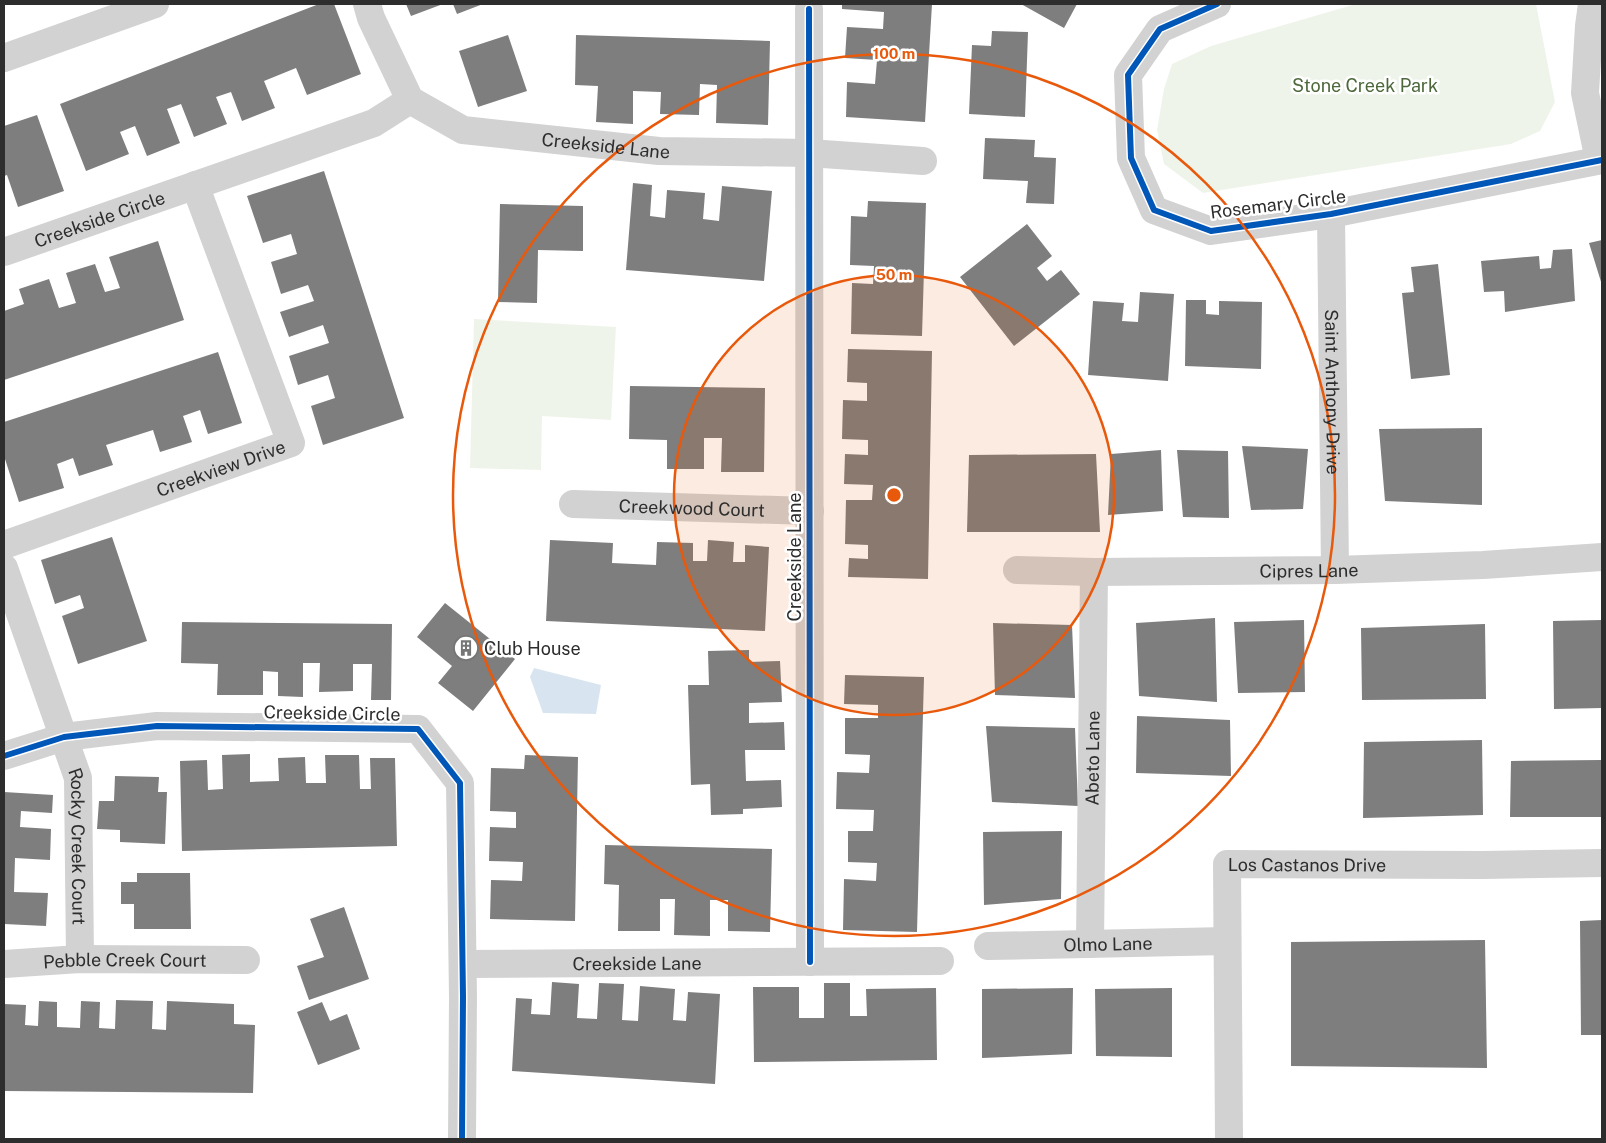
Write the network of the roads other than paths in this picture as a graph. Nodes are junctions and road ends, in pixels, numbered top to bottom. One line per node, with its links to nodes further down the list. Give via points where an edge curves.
1 (155, 4): 6 (street)
2 (367, 4): 7 (street)
3 (1217, 4): 12 (street, Rosemary Circle, via 1160,29 1128,75 1131,158 1154,210 1211,232)
4 (1592, 4): 9 (street, Rosemary Circle, via 1585,93)
5 (809, 10): 8 (street)
6 (4, 58)
7 (410, 100): 8 (street, Creekside Lane, via 463,130 659,151); 11 (street, via 374,123)
8 (809, 153): 10 (street, Creekside Lane); 15 (street, Creekside Lane)
9 (1601, 160): 12 (street, Rosemary Circle)
10 (923, 161)
11 (195, 185): 13 (street, Creekside Circle); 16 (street, Creekview Drive, via 291,444)
12 (1331, 214): 20 (street, Saint Anthony Drive)
13 (4, 252)
14 (573, 504): 15 (street, Creekwood Court)
15 (810, 511): 31 (street, Creekside Lane)
16 (4, 545)
17 (1602, 557): 20 (street, Cipres Lane)
18 (4, 568): 22 (street)
19 (1017, 570): 21 (street, Cipres Lane)
20 (1335, 570): 21 (street, Cipres Lane)
21 (1094, 572): 26 (street, Abeto Lane)
22 (64, 738): 23 (street, Creekside Circle); 28 (street, Rocky Creek Court, via 78,778); 33 (street, Creekside Circle, via 158,726 418,729 460,783)
23 (4, 756)
24 (1602, 863): 25 (street, Los Castanos Drive, via 1227,864)
25 (1227, 941): 26 (street, Olmo Lane); 35 (street, Los Castanos Drive)
26 (1090, 944): 27 (street, Olmo Lane)
27 (988, 946)
28 (80, 959): 29 (street, Pebble Creek Court); 32 (street, Pebble Creek Court)
29 (246, 960)
30 (940, 961): 31 (street, Creekside Lane)
31 (810, 962): 33 (street, Creekside Lane)
32 (4, 964)
33 (463, 964): 34 (street, Creekside Circle)
34 (462, 1139)
35 (1229, 1139)

